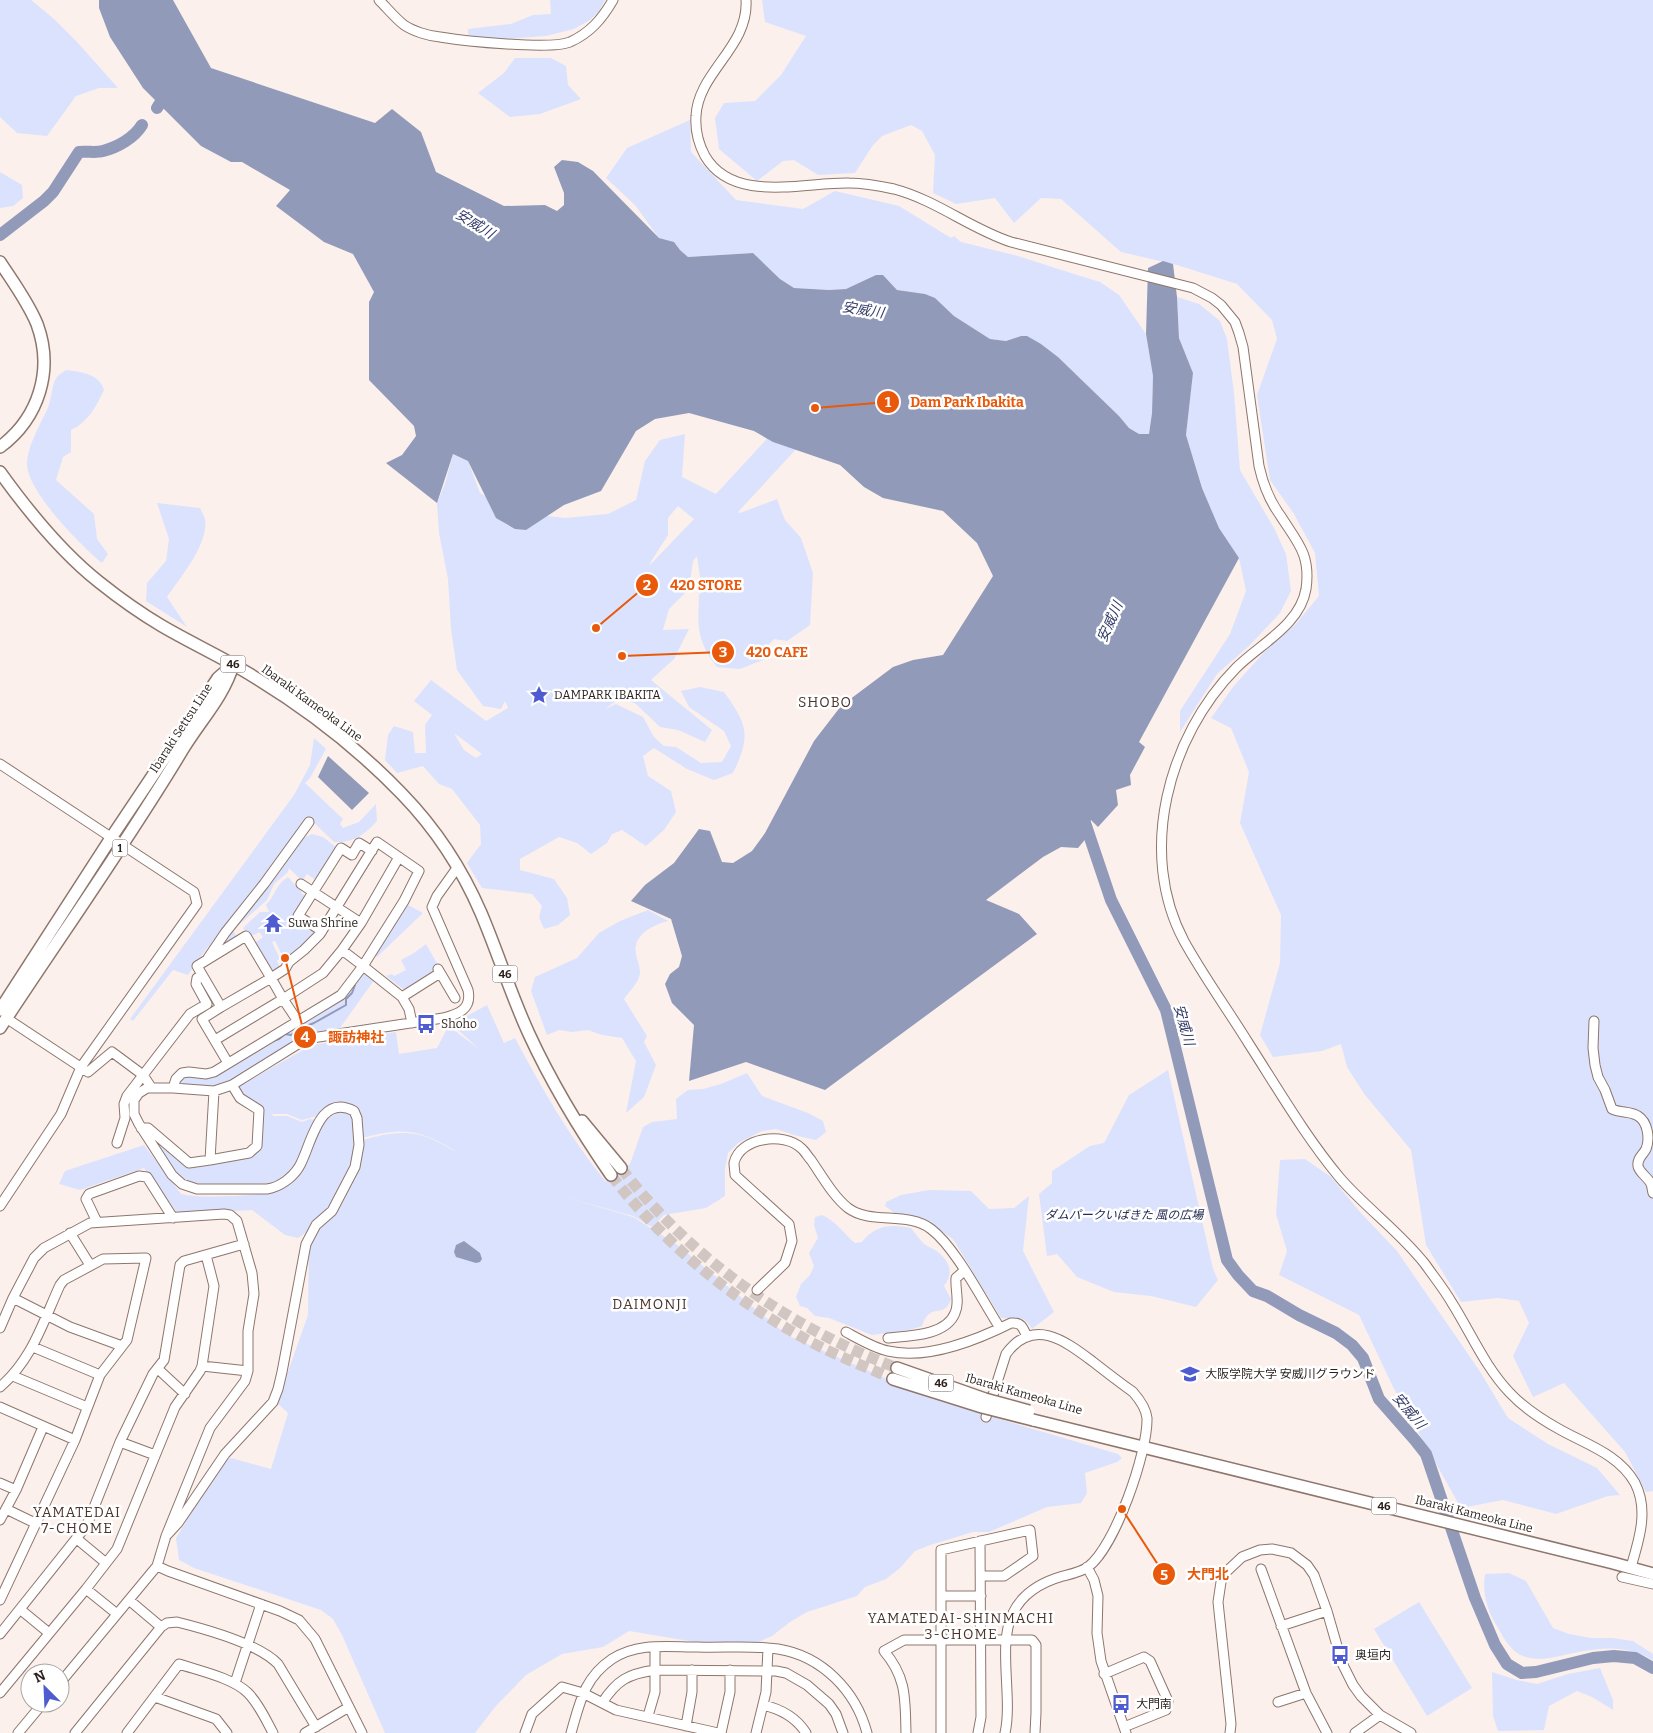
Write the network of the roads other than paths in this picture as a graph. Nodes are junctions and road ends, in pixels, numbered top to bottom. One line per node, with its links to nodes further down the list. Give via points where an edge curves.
1 (379, 0): 2 (street, via 404,25 430,35 550,44 568,42 586,33 600,21)
2 (613, 0)
3 (746, 0): 92 (street, via 746,16 741,30 710,79 696,114 700,146 717,171 743,184 760,187 850,183 910,194 1011,242 1193,288 1221,305 1234,322 1244,347 1263,483 1278,514 1300,543 1306,564 1305,593 1299,609 1282,629 1237,667 1212,697 1188,736 1170,782 1163,818 1163,872 1175,921 1308,1138 1343,1181 1415,1252 1510,1393 1528,1410 1617,1461 1628,1472 1643,1510)
4 (0, 262): 5 (main road, via 37,325 44,366 39,398 15,434)
5 (0, 447)
6 (0, 472): 7 (main road, Ibaraki Kameoka Line / 46, via 54,540 85,571 141,613)
7 (234, 665): 10 (main road, Ibaraki Settsu Line / 1, via 218,678); 11 (main road, Ibaraki Settsu Line / 1, via 228,681); 14 (main road, Ibaraki Kameoka Line / 46, via 318,721 380,773 420,814)
8 (0, 764): 10 (street)
9 (306, 824): 21 (street)
10 (111, 838): 11 (street); 29 (main road, Ibaraki Settsu Line / 1)
11 (122, 845): 29 (main road, Ibaraki Settsu Line / 1); 35 (street, via 194,892 197,904)
12 (372, 851): 13 (street, via 377,842); 16 (street, via 360,843 352,855 341,848); 17 (street)
13 (398, 857): 18 (street); 22 (street, via 419,871)
14 (457, 868): 32 (street, via 432,907 468,990 469,1002 457,1014); 42 (main road, Ibaraki Kameoka Line / 46, via 481,913 528,1033 552,1082)
15 (301, 884): 16 (street)
16 (314, 892): 17 (street); 19 (street, via 298,916)
17 (337, 907): 18 (street); 19 (street)
18 (360, 923): 20 (street)
19 (322, 931): 24 (street, via 285,969)
20 (342, 950): 22 (street); 26 (street, via 323,973)
21 (207, 960): 23 (street, via 197,966); 24 (street, via 246,936 253,939)
22 (363, 966): 25 (street); 30 (street, via 341,995)
23 (202, 975): 28 (street); 36 (street, via 196,984 207,1004 190,1014)
24 (271, 978): 26 (street); 28 (street)
25 (402, 997): 27 (street, via 439,971); 32 (street)
26 (283, 998): 30 (street); 33 (street)
27 (455, 998)
28 (221, 1008): 33 (street, via 202,1018)
29 (2, 1019): 35 (street)
30 (297, 1020): 34 (street)
31 (1594, 1021): 47 (street, via 1595,1065 1612,1109 1637,1115 1647,1127 1646,1150 1638,1165 1651,1183)
32 (412, 1023): 37 (street, via 307,1039)
33 (215, 1040): 34 (street)
34 (228, 1063): 39 (street, via 210,1074 183,1073)
35 (81, 1067): 36 (street, via 88,1072 112,1052); 48 (street, via 61,1114)
36 (143, 1075): 38 (street); 43 (street, via 126,1098 125,1118)
37 (232, 1085): 40 (street); 44 (street, via 240,1098 259,1110 257,1146 249,1153)
38 (151, 1087): 39 (street); 41 (street, via 139,1093 134,1100 134,1114)
39 (173, 1088): 40 (street)
40 (214, 1091): 44 (street)
41 (141, 1128): 44 (street, via 148,1128 189,1163); 87 (street, via 172,1175 185,1186 197,1189 267,1189 283,1183 296,1172 316,1125 329,1111 338,1106 349,1108 358,1120 359,1145 355,1167 332,1211 316,1225 306,1244 282,1372 273,1402 225,1454)
42 (590, 1137): 45 (main road, Ibaraki Kameoka Line / 46); 46 (main road, Ibaraki Kameoka Line / 46)
43 (117, 1143)
44 (210, 1160)
45 (621, 1168)
46 (611, 1175)
47 (1653, 1193)
48 (0, 1206)
49 (173, 1218): 50 (street); 50 (street, via 147,1177 139,1176 88,1194 86,1199); 52 (street, via 230,1215 237,1221)
50 (97, 1222): 51 (street)
51 (70, 1233): 54 (street); 57 (street, via 44,1248 34,1258)
52 (244, 1244): 53 (street); 68 (street, via 254,1294 248,1331)
53 (206, 1255): 66 (street, via 214,1286); 67 (street, via 180,1265 164,1360)
54 (90, 1265): 58 (street, via 61,1282); 64 (street, via 103,1259 146,1258 128,1340)
55 (964, 1271): 56 (street, via 947,1244 930,1228 910,1220 865,1216 848,1208 801,1148 787,1140 773,1138 757,1141 742,1151 734,1163 735,1175 789,1224 792,1242 785,1263); 60 (street); 63 (street, via 956,1278 955,1314 947,1325 934,1331)
56 (758, 1290)
57 (13, 1298): 58 (street); 59 (street)
58 (46, 1315): 64 (street); 65 (street)
59 (0, 1328)
60 (1000, 1328): 61 (street, via 956,1346 906,1354 886,1351); 62 (street, via 1017,1323)
61 (846, 1332)
62 (1027, 1336): 76 (street, via 1006,1354); 80 (street, via 1052,1335 1072,1346 1133,1392 1145,1409 1147,1418)
63 (888, 1338)
64 (122, 1346): 70 (street)
65 (33, 1347): 70 (street); 71 (street)
66 (202, 1366): 68 (street); 73 (street)
67 (158, 1369): 73 (street); 79 (street)
68 (248, 1371): 87 (street, via 241,1389 210,1428)
69 (895, 1374): 76 (main road, Ibaraki Kameoka Line / 46)
70 (100, 1375): 74 (street)
71 (13, 1376): 72 (street); 74 (street)
72 (0, 1387)
73 (185, 1394): 81 (street, via 175,1407)
74 (87, 1407): 78 (street)
75 (0, 1408): 77 (street)
76 (984, 1408): 80 (main road, Ibaraki Kameoka Line / 46, bridge, via 1034,1417)
77 (43, 1427): 78 (street); 83 (street)
78 (75, 1440): 86 (street)
79 (120, 1442): 81 (street); 88 (street, via 87,1526)
80 (1143, 1447): 92 (main road, Ibaraki Kameoka Line / 46); 93 (street, via 1138,1471 1110,1539)
81 (155, 1455): 90 (street, via 117,1549)
82 (0, 1483): 83 (street)
83 (16, 1490): 84 (street)
84 (6, 1509): 85 (street); 86 (street)
85 (0, 1520)
86 (35, 1522): 102 (street)
87 (166, 1536): 91 (street)
88 (77, 1539): 90 (street); 105 (street)
89 (980, 1541): 96 (street); 96 (street, via 1030,1530 1034,1556 1004,1576); 100 (street, via 941,1550)
90 (106, 1563): 99 (street)
91 (156, 1566): 103 (street); 104 (street)
92 (1630, 1567): 95 (main road, Ibaraki Kameoka Line / 46)
93 (1087, 1568): 114 (street, via 1052,1580 1024,1597 1013,1612); 123 (street, via 1098,1596 1098,1641)
94 (1261, 1569): 108 (street)
95 (1653, 1574)
96 (981, 1576): 101 (street)
97 (1622, 1576): 98 (street)
98 (1653, 1584)
99 (86, 1590): 107 (street); 110 (street)
100 (941, 1596): 101 (street); 113 (street)
101 (981, 1596): 112 (street)
102 (0, 1600)
103 (129, 1600): 107 (street); 109 (street)
104 (261, 1604): 115 (street); 132 (street, via 299,1620 308,1629)
105 (20, 1610): 110 (street); 111 (street)
106 (1327, 1610): 108 (street); 134 (street, via 1347,1674 1361,1696); 158 (street, via 1314,1575 1291,1553 1272,1549 1251,1552 1237,1560 1225,1573 1218,1602)
107 (117, 1614): 121 (street)
108 (1281, 1626): 127 (street)
109 (161, 1627): 115 (street, via 176,1622); 141 (street)
110 (49, 1633): 126 (street)
111 (0, 1634)
112 (981, 1639): 113 (street); 114 (street); 155 (street)
113 (942, 1640): 153 (street, via 904,1640 884,1651 898,1670 905,1691); 154 (street)
114 (1006, 1640): 156 (street); 157 (street, via 1032,1640 1036,1645)
115 (247, 1645): 124 (street); 137 (street, via 271,1656 278,1664)
116 (656, 1647): 117 (street); 118 (street); 125 (street, via 634,1649 612,1659 595,1673)
117 (768, 1648): 122 (street); 152 (street, via 800,1655 832,1675 857,1706)
118 (655, 1670): 119 (street); 130 (street, via 632,1674 622,1680); 135 (street, via 655,1692)
119 (692, 1670): 120 (street); 136 (street)
120 (730, 1670): 122 (street); 148 (street, via 730,1692)
121 (70, 1671)
122 (767, 1671): 131 (street); 151 (street, via 786,1673 818,1693 836,1714)
123 (1104, 1674): 138 (street); 138 (street, via 1144,1657 1150,1661 1168,1701 1166,1710)
124 (234, 1683): 128 (street, via 179,1664); 143 (street, via 248,1692)
125 (583, 1692): 130 (street); 146 (street, via 562,1687 532,1714); 147 (street)
126 (0, 1693)
127 (1306, 1693): 129 (street); 159 (street)
128 (156, 1697): 139 (street); 142 (street, via 216,1719)
129 (1278, 1702)
130 (602, 1703): 135 (street, via 616,1710)
131 (763, 1705): 149 (street); 150 (street, via 793,1717)
132 (349, 1707): 137 (street); 145 (street)
133 (35, 1713): 140 (street)
134 (1380, 1715): 160 (street); 161 (street)
135 (648, 1716): 136 (street)
136 (686, 1726): 148 (street)
137 (316, 1727): 144 (street)
138 (1125, 1730)
139 (131, 1732)
140 (18, 1733)
141 (75, 1733)
142 (227, 1733)
143 (273, 1733)
144 (305, 1733)
145 (362, 1733)
146 (525, 1733)
147 (571, 1733)
148 (720, 1733)
149 (756, 1733)
150 (806, 1733)
151 (843, 1733)
152 (867, 1733)
153 (906, 1733)
154 (941, 1733)
155 (978, 1733)
156 (1005, 1733)
157 (1034, 1733)
158 (1230, 1733)
159 (1327, 1733)
160 (1355, 1733)
161 (1411, 1733)

